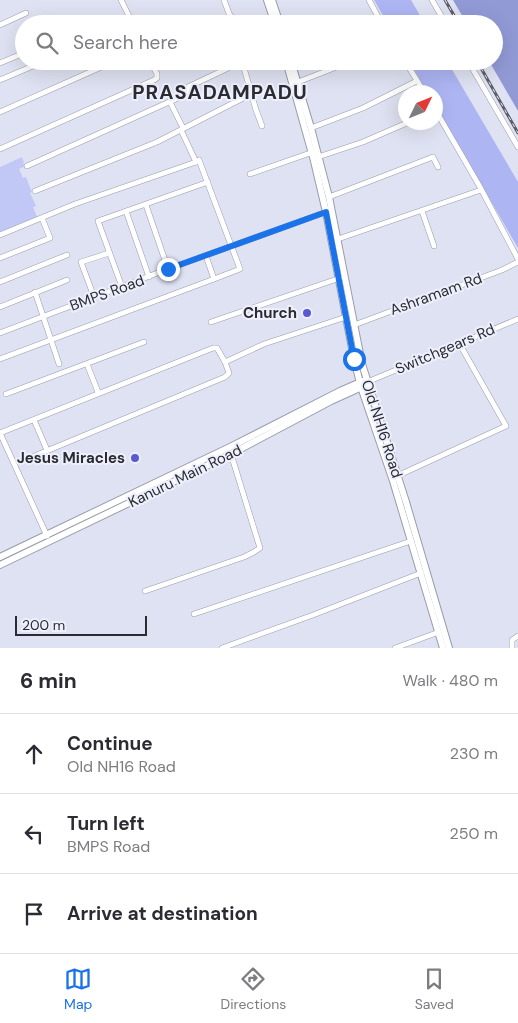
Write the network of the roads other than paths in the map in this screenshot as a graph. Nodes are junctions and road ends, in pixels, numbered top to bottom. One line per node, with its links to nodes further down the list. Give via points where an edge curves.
1 (121, 0): 9 (street)
2 (224, 0): 10 (street)
3 (267, 0): 11 (main road)
4 (272, 0): 12 (main road)
5 (369, 0): 13 (street)
6 (432, 0): 14 (street)
7 (26, 13): 8 (street)
8 (22, 15)
9 (128, 15)
10 (230, 15)
11 (273, 15)
12 (275, 15)
13 (377, 15)
14 (441, 15)
15 (15, 18): 16 (street)
16 (0, 25)
17 (15, 57): 18 (street)
18 (0, 63)
19 (22, 70): 29 (street)
20 (95, 70): 35 (street)
21 (155, 70): 42 (street, via 157,78 154,80)
22 (226, 70): 34 (street, via 188,87 189,93)
23 (244, 70): 33 (street)
24 (289, 70): 43 (main road, Old NH16 Road)
25 (294, 70): 31 (main road, Old NH16 Road)
26 (329, 70): 31 (street)
27 (411, 70): 30 (street)
28 (473, 70): 41 (street)
29 (0, 80)
30 (418, 81): 32 (street); 39 (street, via 363,108)
31 (298, 82): 39 (main road, Old NH16 Road)
32 (420, 85)
33 (251, 94): 37 (street); 40 (street)
34 (170, 102): 40 (street); 45 (street)
35 (0, 112)
36 (443, 124): 49 (street)
37 (262, 126)
38 (398, 127): 43 (street, via 363,142)
39 (311, 128): 43 (main road, Old NH16 Road)
40 (182, 129): 44 (street); 50 (street)
41 (518, 147)
42 (0, 149)
43 (315, 154): 47 (street); 51 (main road, Old NH16 Road); 55 (main road, Old NH16 Road)
44 (196, 162): 48 (street, via 199,160); 56 (street)
45 (27, 166)
46 (438, 167): 51 (street, via 433,157)
47 (250, 174)
48 (208, 182): 52 (street); 59 (street)
49 (481, 190): 54 (street); 65 (street)
50 (35, 191)
51 (329, 196): 58 (main road, Old NH16 Road)
52 (146, 205): 53 (street); 66 (street)
53 (126, 211): 61 (street, via 98,221); 67 (street)
54 (422, 211): 58 (street); 60 (street)
55 (326, 212): 59 (street, BMPS Road); 68 (main road, Old NH16 Road)
56 (42, 218): 57 (street); 64 (street, via 50,238)
57 (0, 235)
58 (338, 239): 80 (main road, Old NH16 Road)
59 (231, 246): 63 (street, BMPS Road); 70 (street, via 239,270)
60 (434, 246)
61 (109, 253): 72 (street); 74 (street, via 81,262)
62 (67, 255): 71 (street)
63 (206, 256): 66 (street, BMPS Road); 70 (street)
64 (0, 258)
65 (518, 260): 80 (street, Ashramam Rd, via 502,270)
66 (168, 269): 67 (street, BMPS Road)
67 (149, 277): 72 (street, BMPS Road)
68 (340, 278): 77 (main road, Old NH16 Road); 79 (street)
69 (67, 280): 73 (street)
70 (214, 280): 82 (street)
71 (0, 282)
72 (122, 287): 74 (street, BMPS Road)
73 (35, 292): 75 (street); 76 (street)
74 (94, 297): 76 (street, BMPS Road)
75 (0, 307)
76 (44, 317): 81 (street, BMPS Road); 82 (street)
77 (346, 317): 86 (street, via 264,344); 89 (main road, Old NH16 Road)
78 (518, 319): 84 (street, Switchgears Rd)
79 (211, 322)
80 (354, 325): 89 (main road, Old NH16 Road)
81 (0, 333)
82 (51, 341): 85 (street); 87 (street)
83 (144, 342): 88 (street)
84 (460, 343): 89 (street, Switchgears Rd); 97 (street, via 506,426)
85 (0, 359)
86 (225, 362): 90 (street, via 219,350 213,348); 94 (street, via 229,373 225,377)
87 (59, 364)
88 (87, 364): 90 (street); 91 (street)
89 (366, 383): 95 (main road, Kanuru Main Road); 97 (main road, Old NH16 Road); 98 (main road, Kanuru Main Road, via 333,394); 100 (main road, Old NH16 Road)
90 (98, 392): 92 (street)
91 (6, 394)
92 (34, 420): 93 (street); 94 (street)
93 (0, 433): 99 (street)
94 (47, 450): 96 (street)
95 (231, 454): 98 (main road, Kanuru Main Road); 103 (street, via 260,548 244,557)
96 (32, 457)
97 (397, 476): 110 (main road, Old NH16 Road)
98 (114, 507): 99 (main road, Kanuru Main Road); 101 (main road, Kanuru Main Road)
99 (47, 536): 101 (main road, Kanuru Main Road)
100 (411, 541): 102 (main road, Old NH16 Road); 104 (street)
101 (1, 561)
102 (421, 573): 105 (main road, Old NH16 Road); 107 (street)
103 (145, 590)
104 (194, 614)
105 (439, 632): 108 (street); 109 (main road, Old NH16 Road)
106 (518, 636): 111 (street, via 512,640)
107 (222, 648)
108 (395, 648)
109 (443, 648)
110 (449, 648)
111 (512, 648)

